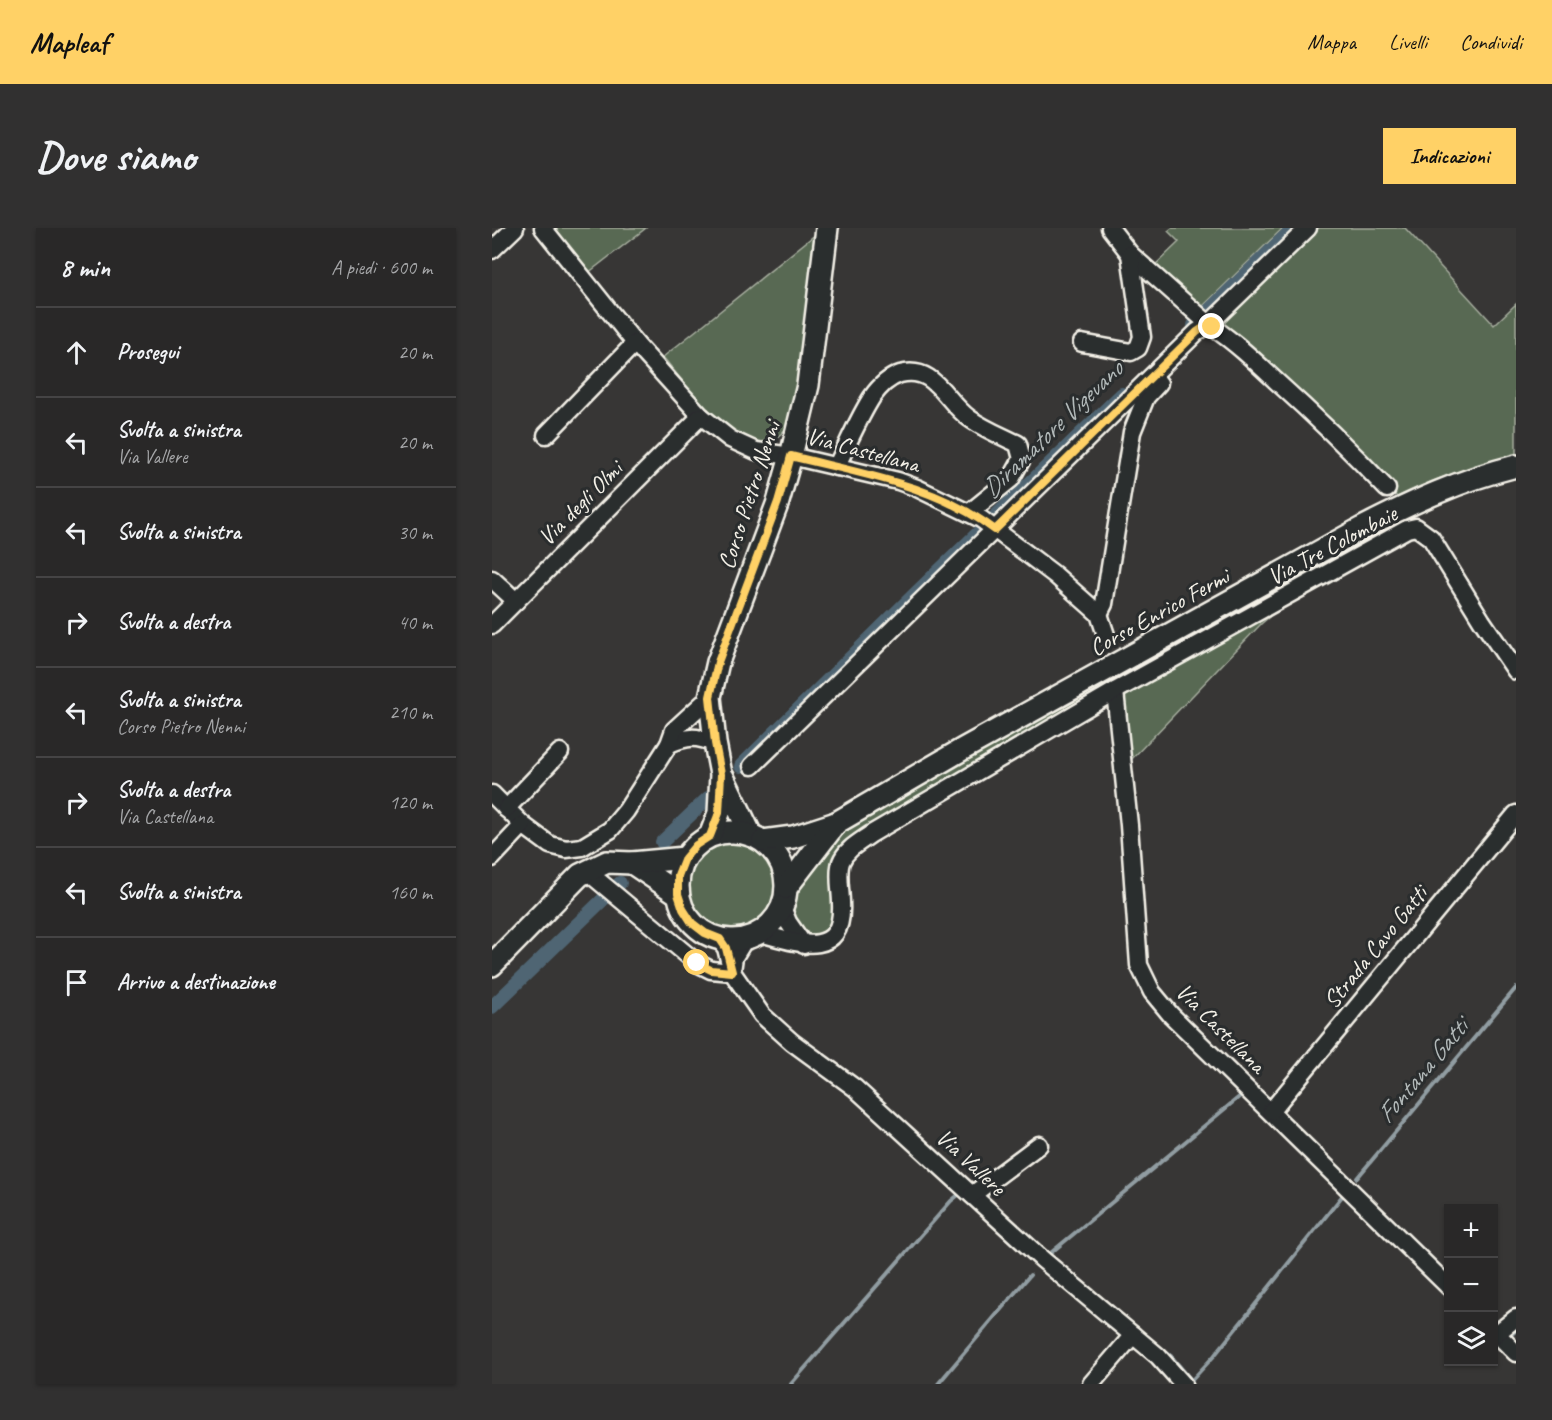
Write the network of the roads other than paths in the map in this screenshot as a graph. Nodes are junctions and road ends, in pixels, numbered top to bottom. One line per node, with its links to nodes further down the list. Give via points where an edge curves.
1 (515, 228): 6 (street)
2 (543, 228): 9 (street, Via Castellana)
3 (827, 228): 13 (main road, Corso Pietro Nenni, via 808,385)
4 (1110, 228): 7 (street)
5 (1308, 228): 8 (street)
6 (492, 250)
7 (1130, 254): 8 (street); 10 (street, via 1142,337 1138,348 1131,352)
8 (1206, 321): 16 (street, via 1329,429); 18 (street); 21 (street, via 1146,397 1132,432 1104,604)
9 (635, 343): 11 (street, Via Castellana); 12 (street)
10 (1082, 343)
11 (701, 416): 13 (street, Via Castellana, via 730,439 756,451); 20 (street, Via degli Olmi)
12 (546, 435)
13 (791, 456): 15 (street, Via Castellana); 26 (main road, Corso Pietro Nenni, via 778,502 718,662)
14 (1516, 466): 35 (main road, Corso Enrico Fermi, via 1420,498 1362,528)
15 (836, 467): 17 (street, Via Castellana, via 917,488); 17 (street, via 881,386 903,373 920,372 933,380 969,418 1018,444 1022,459 1011,479)
16 (1387, 489)
17 (975, 516): 18 (street, Via Castellana)
18 (995, 530): 21 (street, Via Castellana); 30 (street)
19 (492, 579): 20 (street)
20 (516, 601): 22 (street, Via degli Olmi)
21 (1099, 614): 23 (street)
22 (492, 625)
23 (1106, 635)
24 (1516, 671): 25 (street, Via Tre Colombaie, via 1431,538 1416,527)
25 (1115, 691): 47 (street, via 849,850 842,862 842,916 836,933 826,941); 50 (street, Via Castellana, via 1139,965 1152,992 1171,1015)
26 (710, 697): 27 (main road, Corso Pietro Nenni); 28 (street, via 674,730)
27 (715, 743): 28 (street, via 689,737); 31 (main road, Corso Pietro Nenni)
28 (669, 744): 36 (street, via 626,811 595,840 566,849 550,845)
29 (560, 752): 33 (street)
30 (752, 766)
31 (721, 774): 37 (main road, Corso Pietro Nenni, via 719,813); 38 (main road, Corso Pietro Nenni)
32 (492, 794): 33 (street)
33 (506, 808): 36 (street)
34 (1516, 814): 50 (street, Strada Cavo Gatti)
35 (836, 823): 38 (main road, Corso Enrico Fermi, via 793,837); 44 (main road, Corso Enrico Fermi)
36 (523, 825): 39 (street)
37 (710, 836): 38 (main road, via 730,831); 40 (main road)
38 (757, 838): 44 (main road, via 781,862)
39 (492, 858)
40 (685, 858): 41 (main road); 43 (main road, via 678,876)
41 (632, 863): 43 (main road); 48 (main road, via 607,862 580,875)
42 (599, 882): 49 (street, via 697,963 711,970)
43 (678, 894): 46 (main road, via 692,923)
44 (784, 898): 45 (main road, via 774,921); 47 (street, via 788,922)
45 (753, 936): 46 (main road); 47 (street); 49 (street, via 734,957)
46 (720, 939): 49 (street, Via Vallere)
47 (804, 945)
48 (492, 965)
49 (732, 972): 52 (street, Via Vallere, via 762,1015 777,1029 855,1088)
50 (1271, 1111): 53 (street, Via Castellana)
51 (1039, 1144): 52 (street)
52 (972, 1195): 56 (street, Via Vallere)
53 (1444, 1282)
54 (1516, 1318): 55 (street)
55 (1498, 1331)
56 (1133, 1335): 59 (street); 60 (street, Via Vallere)
57 (1498, 1336): 58 (street)
58 (1516, 1353)
59 (1091, 1384)
60 (1183, 1384)

